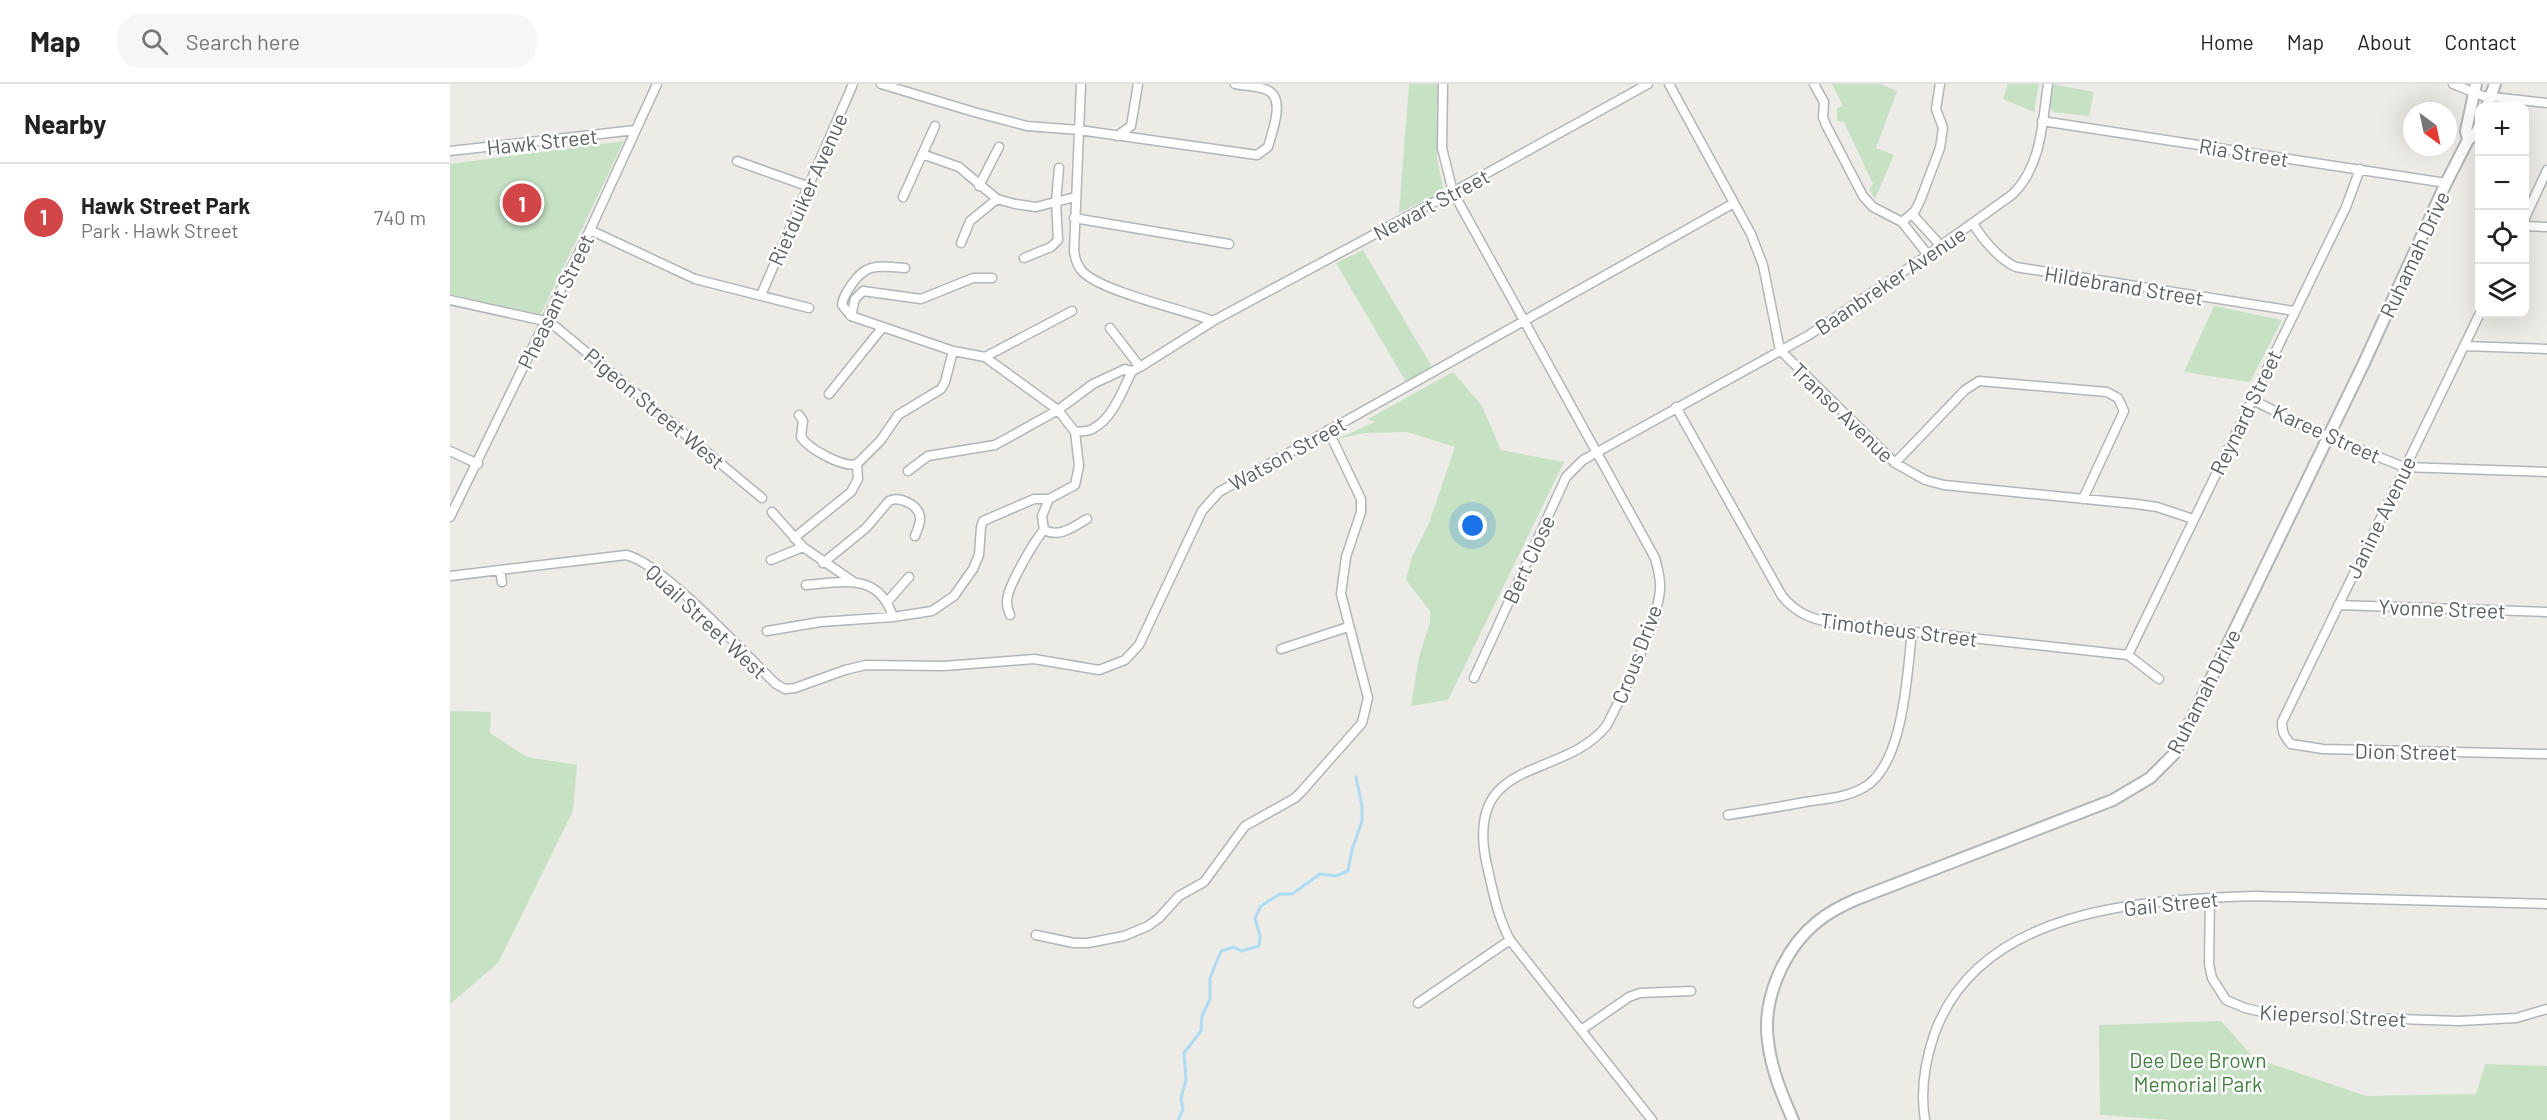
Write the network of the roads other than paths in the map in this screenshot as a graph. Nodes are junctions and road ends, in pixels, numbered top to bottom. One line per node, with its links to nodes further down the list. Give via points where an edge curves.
1 (657, 84): 21 (street, Pheasant Street)
2 (853, 84): 34 (street, Rietduiker Avenue)
3 (882, 84): 22 (street, via 1027,126)
4 (1080, 84): 22 (street)
5 (1138, 84): 24 (street, via 1131,126)
6 (1235, 84): 24 (street, via 1269,90 1276,98 1267,149 1253,156)
7 (1443, 84): 36 (street, Crous Drive, via 1442,148)
8 (1648, 84): 36 (street, Newart Street)
9 (1669, 84): 41 (street, Transo Avenue)
10 (1814, 84): 45 (street, via 1824,102 1826,125 1863,196 1873,207)
11 (1940, 84): 43 (street, via 1936,109 1943,128 1941,148)
12 (2048, 84): 19 (street, Baanbreker Avenue)
13 (2452, 84): 15 (street)
14 (2495, 84): 16 (street)
15 (2476, 89): 16 (street); 25 (street, Ruhamah Drive, via 2466,131)
16 (2489, 102)
17 (2529, 103): 18 (street)
18 (2547, 103)
19 (2042, 121): 31 (street, Ria Street); 46 (street, Baanbreker Avenue, via 2025,182)
20 (935, 126): 28 (street)
21 (635, 130): 27 (street, Hawk Street); 49 (street, Pheasant Street)
22 (1079, 130): 24 (street); 38 (street)
23 (2475, 134): 25 (street, Ruhamah Drive)
24 (1116, 136)
25 (2468, 140): 33 (street, Ruhamah Drive)
26 (999, 147): 35 (street)
27 (450, 151)
28 (922, 154): 35 (street, via 959,167); 37 (street)
29 (737, 161): 34 (street)
30 (1059, 168): 40 (street)
31 (2361, 169): 33 (street, Ria Street); 61 (street, Reynard Street)
32 (2547, 170): 42 (street)
33 (2446, 183): 82 (street, Ruhamah Drive)
34 (807, 186): 57 (street, Rietduiker Avenue)
35 (980, 186): 39 (street)
36 (1453, 192): 65 (street, Newart Street); 66 (street, Crous Drive)
37 (903, 197)
38 (1075, 197): 40 (street); 44 (street)
39 (997, 199): 40 (street, via 1030,207); 50 (street, via 970,221)
40 (1056, 201): 54 (street, via 1058,240)
41 (1734, 203): 66 (street, Watson Street); 71 (street, Transo Avenue, via 1763,265)
42 (2529, 210)
43 (1912, 214): 45 (street); 52 (street)
44 (1074, 218): 51 (street); 65 (street, via 1075,260 1087,275 1116,290)
45 (1902, 222): 53 (street)
46 (1973, 223): 52 (street, Baanbreker Avenue); 61 (street, Hildebrand Street, via 1978,233 2016,267)
47 (2529, 226): 48 (street)
48 (2547, 227)
49 (590, 230): 57 (street, via 694,279); 64 (street, Pheasant Street)
50 (961, 243)
51 (1229, 244)
52 (1941, 246): 53 (street, Baanbreker Avenue)
53 (1928, 255): 71 (street, Baanbreker Avenue)
54 (1024, 258)
55 (905, 268): 62 (street, via 876,266 862,271 842,299)
56 (992, 278): 62 (street, via 973,278 921,299 863,291 855,299)
57 (761, 295): 59 (street)
58 (450, 300): 64 (street)
59 (809, 309)
60 (1072, 311): 73 (street)
61 (2294, 311): 76 (street, Reynard Street)
62 (851, 316): 67 (street)
63 (2478, 318): 69 (street, Janine Avenue)
64 (545, 321): 86 (street, Pheasant Street); 91 (street, Pigeon Street West, via 571,338)
65 (1213, 321): 74 (street, Newart Street)
66 (1524, 322): 80 (street, Watson Street); 84 (street, Crous Drive)
67 (882, 328): 72 (street); 75 (street)
68 (1110, 328): 74 (street)
69 (2464, 346): 70 (street); 88 (street, Janine Avenue)
70 (2547, 349)
71 (1780, 350): 77 (street, Baanbreker Avenue); 85 (street, Transo Avenue)
72 (953, 351): 73 (street); 87 (street, via 941,389 898,415 881,440)
73 (985, 357): 78 (street)
74 (1136, 369): 78 (street, via 1125,369 1094,384); 81 (street, via 1101,424)
75 (829, 394)
76 (2252, 399): 82 (street, Karee Street); 97 (street, Reynard Street)
77 (1676, 407): 84 (street, Baanbreker Avenue); 117 (street, Timotheus Street, via 1790,605 1814,620)
78 (1058, 410): 81 (street); 89 (street, via 995,445 928,456)
79 (799, 415): 87 (street, via 804,421 801,437 807,444 843,464)
80 (1328, 430): 115 (street, via 1362,506 1343,574 1341,594); 122 (street, Watson Street, via 1233,482 1209,501 1139,645 1116,664 1099,670 1034,659 944,666 866,665)
81 (1075, 432): 93 (street, via 1077,480 1072,489)
82 (2328, 436): 88 (street, Karee Street); 135 (street, Ruhamah Drive, via 2186,734 2164,766 2113,800 1857,898 1805,933 1775,984 1767,1027 1776,1078)
83 (450, 450): 86 (street)
84 (1598, 453): 120 (street, Bert Close, via 1583,459 1566,477); 129 (street, Crous Drive, via 1655,558 1660,581 1658,600 1637,659 1601,732 1584,745 1517,776 1497,792 1489,806 1483,845 1501,922)
85 (1894, 463): 92 (street, Transo Avenue, via 1925,480 1944,484); 92 (street, via 1962,393 1979,381 2107,392 2118,398 2124,411)
86 (478, 464): 95 (street, Pheasant Street)
87 (857, 464): 100 (street, via 858,479 851,492)
88 (2404, 467): 90 (street, Karee Street); 111 (street, Janine Avenue)
89 (909, 471)
90 (2547, 472)
91 (762, 498)
92 (2083, 499): 97 (street, Transo Avenue, via 2157,507)
93 (1048, 500): 98 (street, via 1042,516); 114 (street, via 1034,500 988,518 981,527 977,562 954,596 932,610)
94 (772, 512): 100 (street)
95 (450, 517)
96 (1087, 519): 98 (street, via 1056,534)
97 (2193, 519): 119 (street, Reynard Street)
98 (1044, 530): 113 (street, via 1009,593)
99 (915, 536): 103 (street, via 918,512 905,501 891,499 866,528)
100 (794, 538): 101 (street)
101 (802, 547): 102 (street); 103 (street)
102 (771, 560)
103 (823, 563): 108 (street)
104 (500, 570): 105 (street, Quail Street West); 107 (street); 122 (street, Quail Street West, via 632,556 650,566 694,604)
105 (450, 576)
106 (909, 577): 110 (street)
107 (502, 582)
108 (854, 582): 109 (street); 110 (street, via 881,593)
109 (806, 585)
110 (888, 601): 114 (street)
111 (2338, 605): 112 (street, Yvonne Street); 123 (street, Janine Avenue)
112 (2547, 612)
113 (1010, 615)
114 (893, 617): 116 (street, via 820,622)
115 (1348, 627): 118 (street); 128 (street, via 1366,686 1366,712 1358,728 1295,798 1245,826 1204,882 1179,896 1148,926 1095,942 1074,943)
116 (767, 631)
117 (1912, 631): 119 (street, Timotheus Street); 125 (street, via 1894,750 1879,776 1842,796)
118 (1281, 649)
119 (2128, 655): 121 (street)
120 (1473, 678)
121 (2159, 679)
122 (785, 689)
123 (2282, 722): 124 (street, Dion Street, via 2283,735 2296,746)
124 (2547, 754)
125 (1728, 815)
126 (2210, 898): 127 (street, Gail Street); 132 (street, Kiepersol Street, via 2212,978 2226,1000 2245,1008 2275,1015 2459,1021 2516,1018); 136 (street, Gail Street, via 2125,907 2049,926 2019,939 1970,974 1953,994 1928,1052 1923,1091)
127 (2547, 904)
128 (1036, 935)
129 (1510, 940): 131 (street); 133 (street, Crous Drive)
130 (1691, 991): 133 (street, via 1640,993)
131 (1418, 1003)
132 (2547, 1009)
133 (1581, 1030): 134 (street, Crous Drive)
134 (1652, 1120)
135 (1793, 1120)
136 (1925, 1120)

